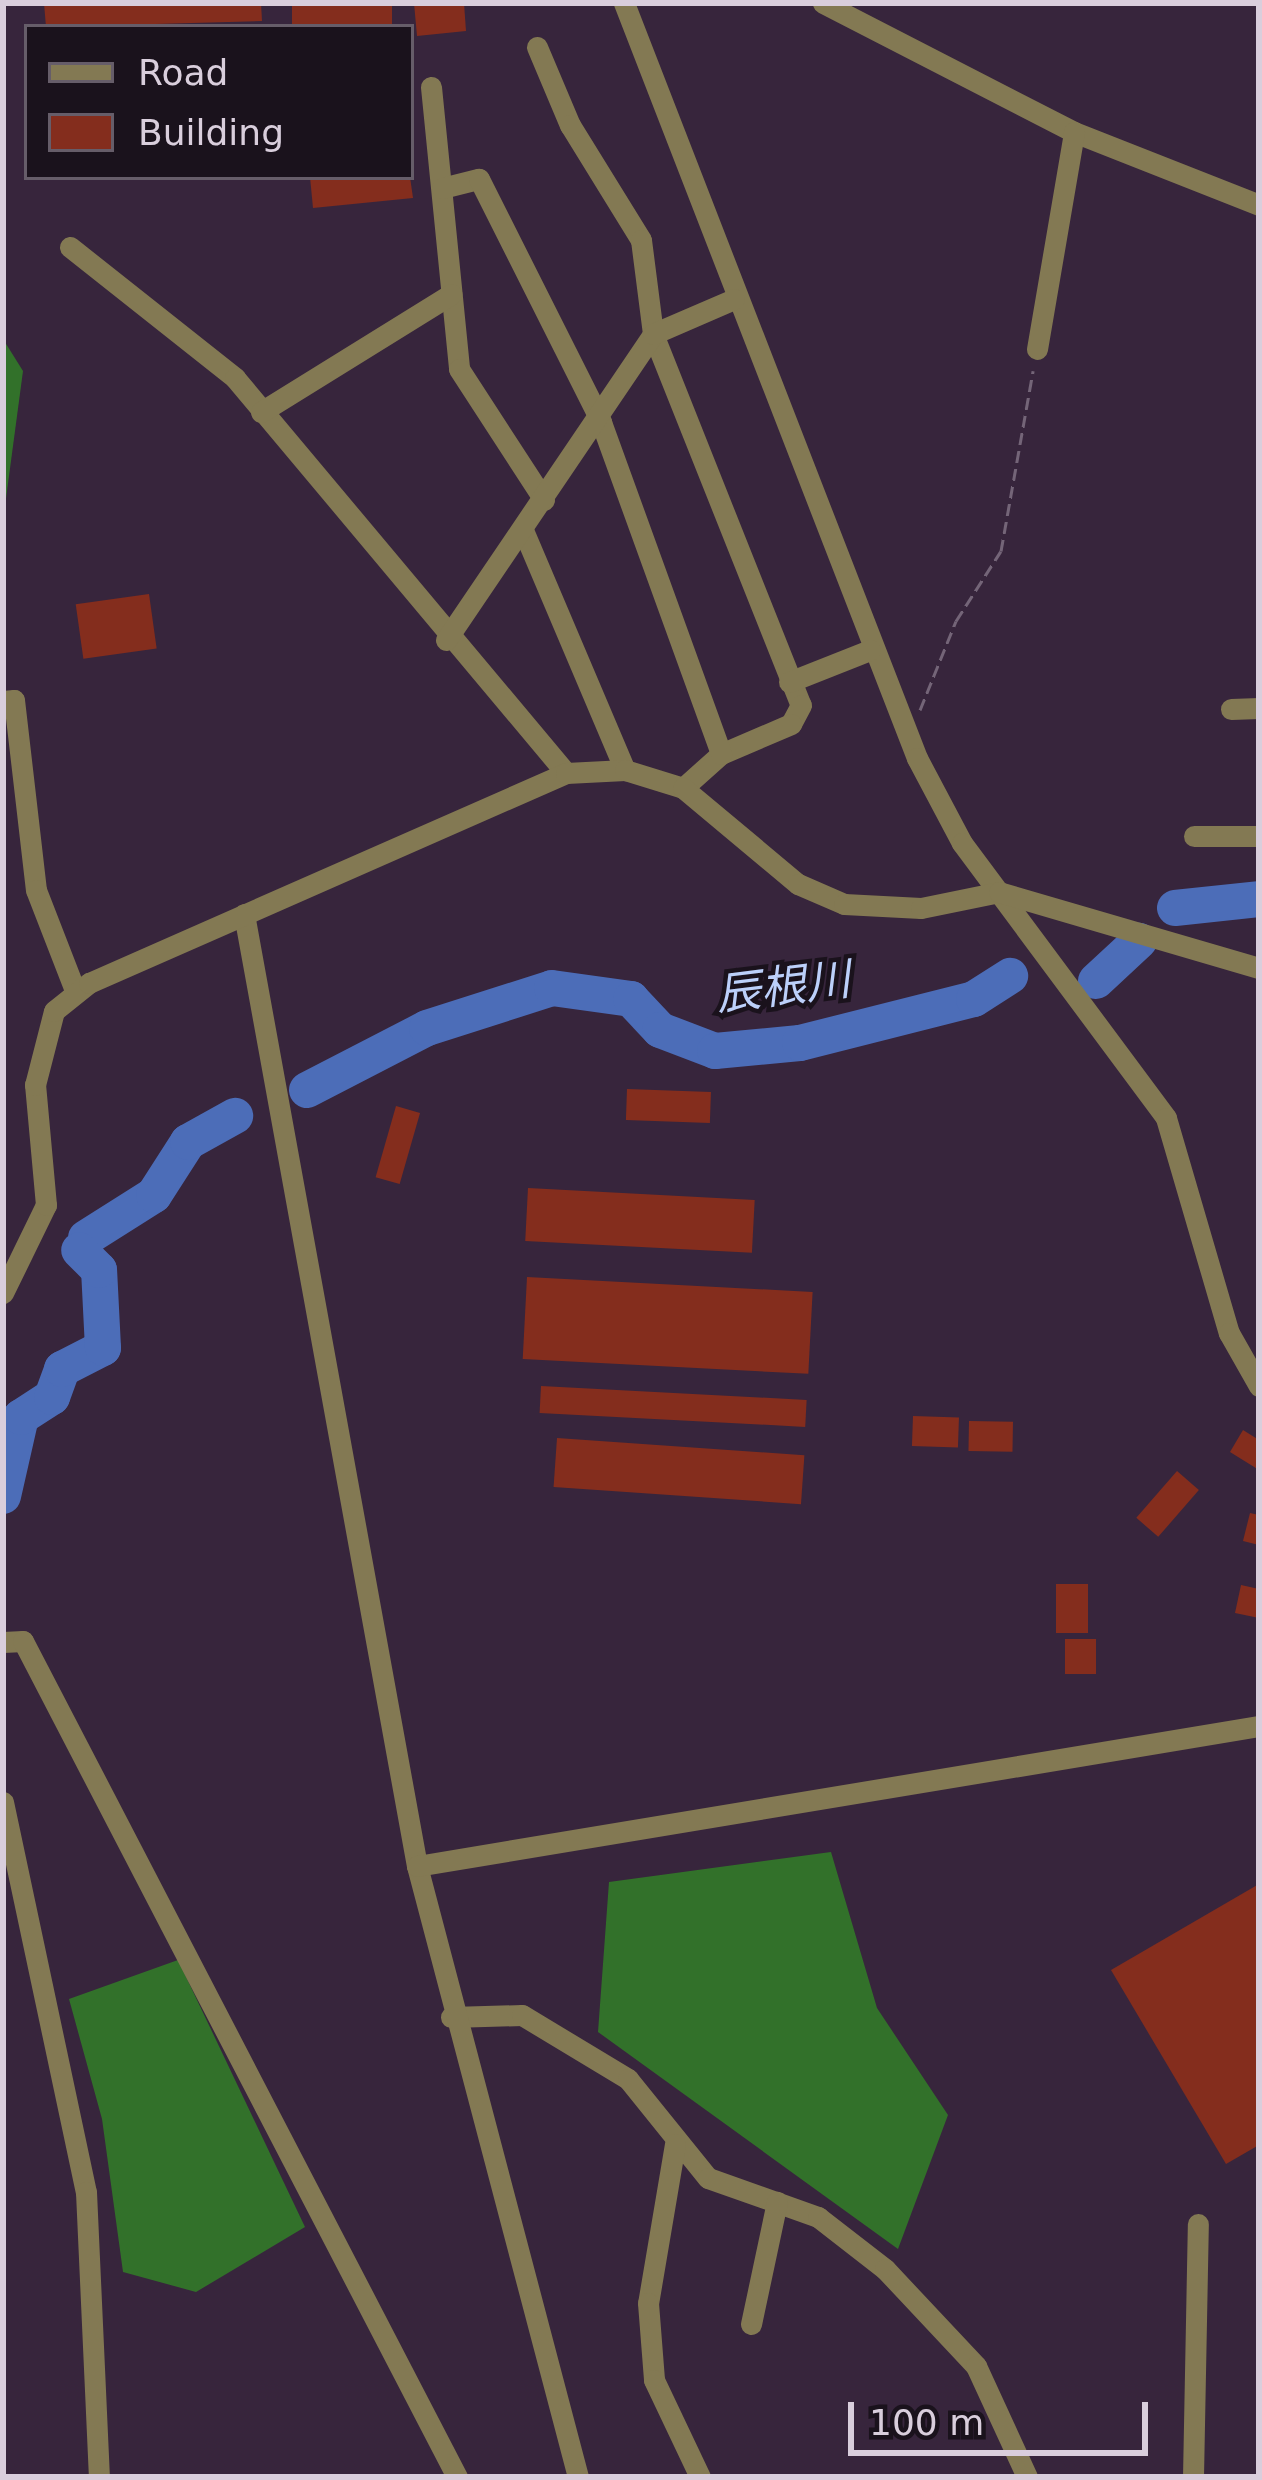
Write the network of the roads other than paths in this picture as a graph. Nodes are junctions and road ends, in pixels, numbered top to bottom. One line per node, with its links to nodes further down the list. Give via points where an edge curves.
1 (624, 3): 10 (street)
2 (823, 3): 5 (street)
3 (537, 47): 11 (street, via 569,125 640,239)
4 (430, 88): 6 (street)
5 (1074, 132): 7 (street); 12 (street)
6 (442, 188): 9 (street); 14 (street, via 479,179)
7 (1259, 205)
8 (70, 247): 13 (street, via 235,378)
9 (451, 294): 13 (street); 15 (street, via 460,369)
10 (734, 298): 11 (street); 18 (street)
11 (653, 334): 14 (street); 19 (street)
12 (1037, 349)
13 (261, 412): 17 (street, via 358,518)
14 (601, 422): 15 (street); 23 (street)
15 (544, 500): 16 (street)
16 (523, 530): 17 (street); 24 (street)
17 (446, 640): 25 (street)
18 (870, 650): 19 (street); 30 (street, via 905,731)
19 (789, 682): 23 (street, via 801,705 790,724)
20 (3, 700): 27 (street, via 14,700)
21 (1259, 708): 22 (street)
22 (1231, 709)
23 (722, 754): 26 (street)
24 (625, 770): 25 (street); 26 (street)
25 (566, 773): 31 (street)
26 (683, 788): 30 (street, via 798,884 844,904 921,908)
27 (14, 791): 33 (street, via 36,890)
28 (1195, 836): 29 (street)
29 (1259, 836)
30 (999, 892): 32 (street); 35 (street, via 1166,1118 1229,1333)
31 (244, 914): 33 (street); 39 (street)
32 (1259, 968)
33 (76, 993): 34 (street, via 54,1011 38,1048 46,1204)
34 (3, 1293)
35 (1259, 1386)
36 (3, 1642): 46 (street, via 23,1641)
37 (1259, 1726): 39 (street)
38 (3, 1802): 45 (street, via 86,2192)
39 (417, 1866): 40 (street)
40 (451, 2017): 41 (street, via 522,2015 628,2079); 47 (street)
41 (675, 2144): 42 (street, via 709,2178); 48 (street, via 648,2302 654,2380)
42 (777, 2202): 44 (street); 49 (street, via 818,2217 941,2325 1003,2410)
43 (1198, 2224): 50 (street)
44 (751, 2324)
45 (99, 2477)
46 (457, 2477)
47 (578, 2477)
48 (700, 2477)
49 (1027, 2477)
50 (1193, 2477)

